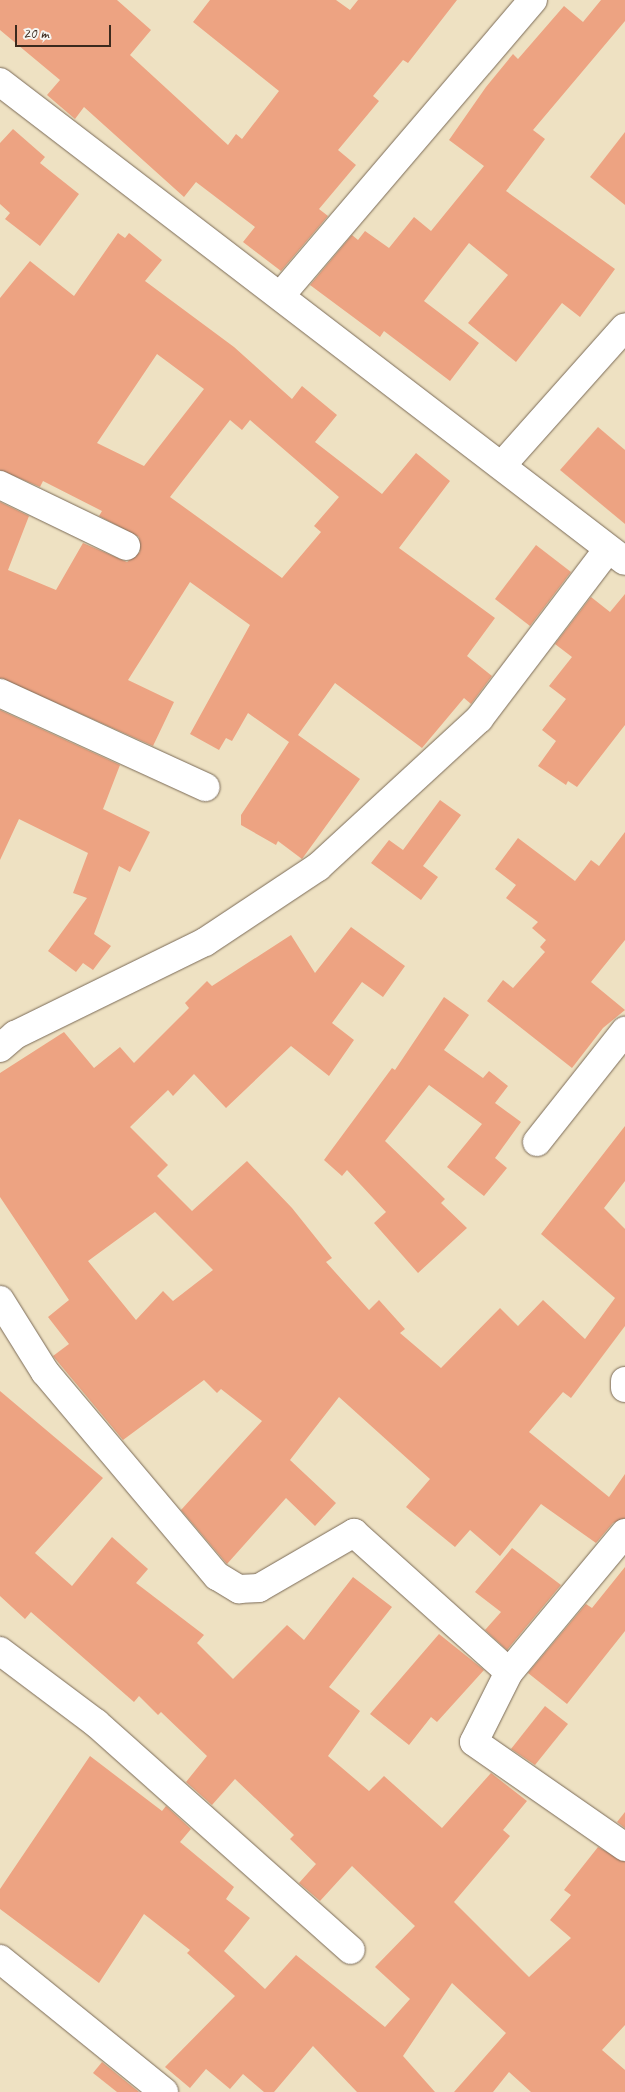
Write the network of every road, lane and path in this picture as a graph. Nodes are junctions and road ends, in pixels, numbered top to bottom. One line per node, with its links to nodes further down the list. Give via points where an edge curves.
1 (533, 0): 3 (street)
2 (0, 82): 3 (street)
3 (281, 295): 5 (street)
4 (625, 327): 5 (street)
5 (502, 464): 8 (street)
6 (0, 486): 7 (street)
7 (126, 546)
8 (617, 555): 12 (street, via 478,719 318,867 206,942)
9 (0, 693): 10 (street)
10 (205, 787)
11 (625, 1031): 13 (street)
12 (5, 1038)
13 (537, 1142)
14 (0, 1300): 19 (street, via 45,1372 217,1576 239,1590 259,1588 354,1533)
15 (625, 1381): 16 (street)
16 (625, 1388)
17 (625, 1533): 19 (street)
18 (0, 1651): 21 (street, via 96,1723)
19 (509, 1672): 20 (street, via 474,1742)
20 (625, 1847)
21 (351, 1950)
22 (0, 1960): 23 (street)
23 (164, 2092)

